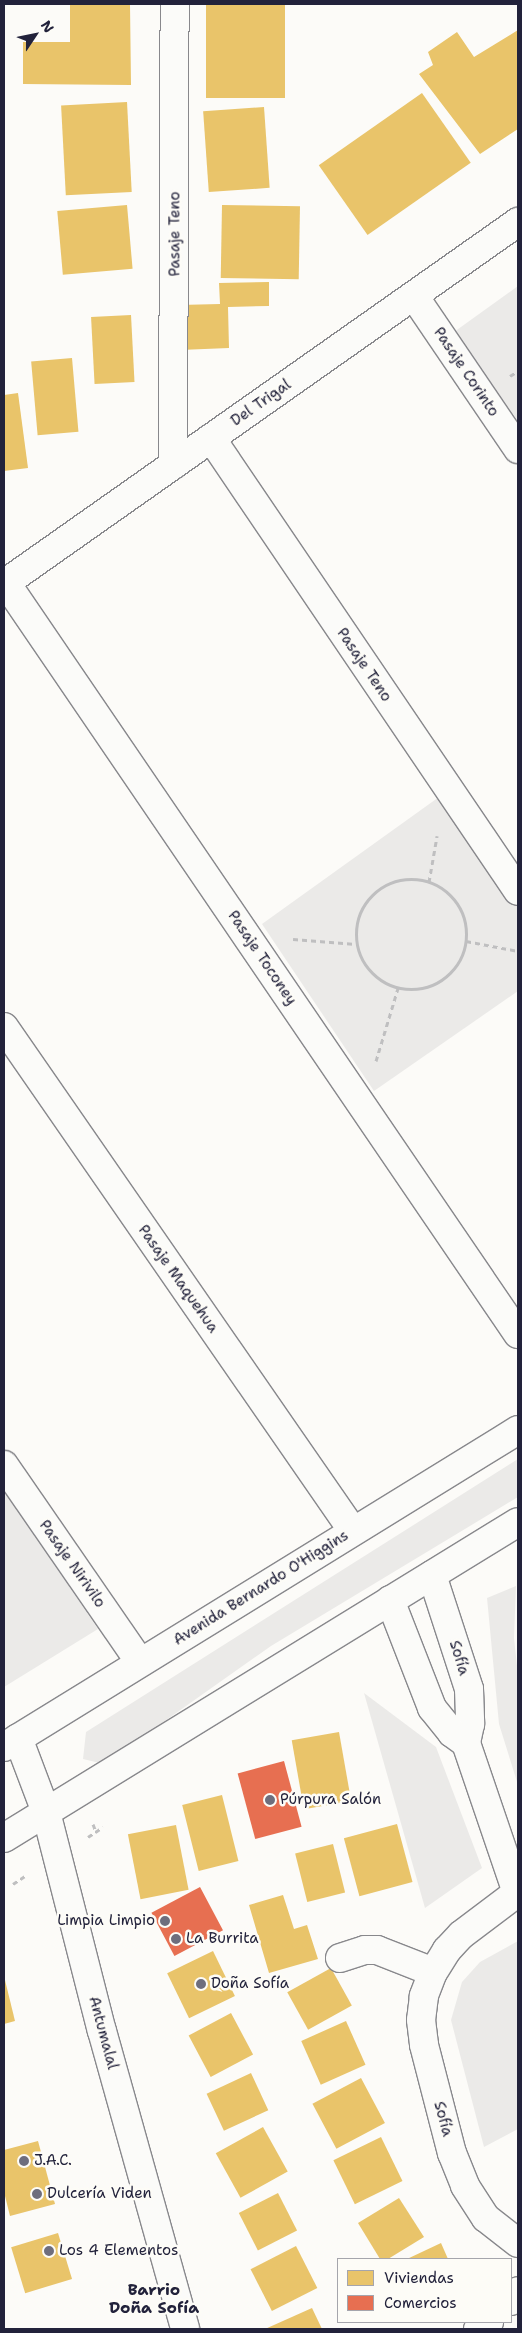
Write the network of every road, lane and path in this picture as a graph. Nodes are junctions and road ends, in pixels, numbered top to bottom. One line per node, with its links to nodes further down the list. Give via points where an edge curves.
1 (175, 4): 6 (street, Pasaje Teno)
2 (518, 222): 3 (street, Del Trigal)
3 (414, 296): 4 (street, Del Trigal); 5 (street, Pasaje Corinto)
4 (211, 438): 6 (street, Del Trigal); 8 (street, Pasaje Teno)
5 (518, 449)
6 (173, 465): 7 (street, Del Trigal)
7 (5, 583): 9 (street, Pasaje Toconey)
8 (518, 891)
9 (247, 936): 11 (path); 15 (street, Pasaje Toconey)
10 (466, 941): 11 (path, via 462,914 446,891 429,882 412,879 394,881 366,902 359,918); 12 (path); 13 (path, via 460,959 449,974 434,985 416,990)
11 (356, 944): 13 (path, via 368,969 381,981)
12 (518, 951)
13 (398, 988): 15 (path)
14 (4, 1026): 20 (street, Pasaje Maquehua)
15 (362, 1104): 16 (street, Pasaje Toconey)
16 (518, 1334)
17 (518, 1430): 20 (street, Avenida Bernardo O'Higgins)
18 (4, 1465): 23 (street, Pasaje Nirivilo)
19 (518, 1522): 21 (street)
20 (353, 1531): 23 (street, Avenida Bernardo O'Higgins)
21 (432, 1575): 22 (street); 25 (street, Sofía, via 469,1689 470,1724)
22 (390, 1600): 25 (street, via 432,1708 452,1733); 26 (street)
23 (140, 1662): 24 (street, Avenida Bernardo O'Higgins)
24 (11, 1743): 27 (street, Antumalal)
25 (466, 1743): 30 (street, Sofía)
26 (83, 1789): 27 (street); 28 (path)
27 (46, 1812): 29 (street); 34 (street, Antumalal, via 102,2031)
28 (96, 1832)
29 (4, 1838)
30 (517, 1892): 32 (street, Sofía, via 461,1935)
31 (340, 1958): 32 (street, via 376,1950)
32 (433, 1972): 33 (street, Sofía, via 424,1996 421,2020 424,2046 456,2166 481,2211)
33 (518, 2244)
34 (185, 2329)

